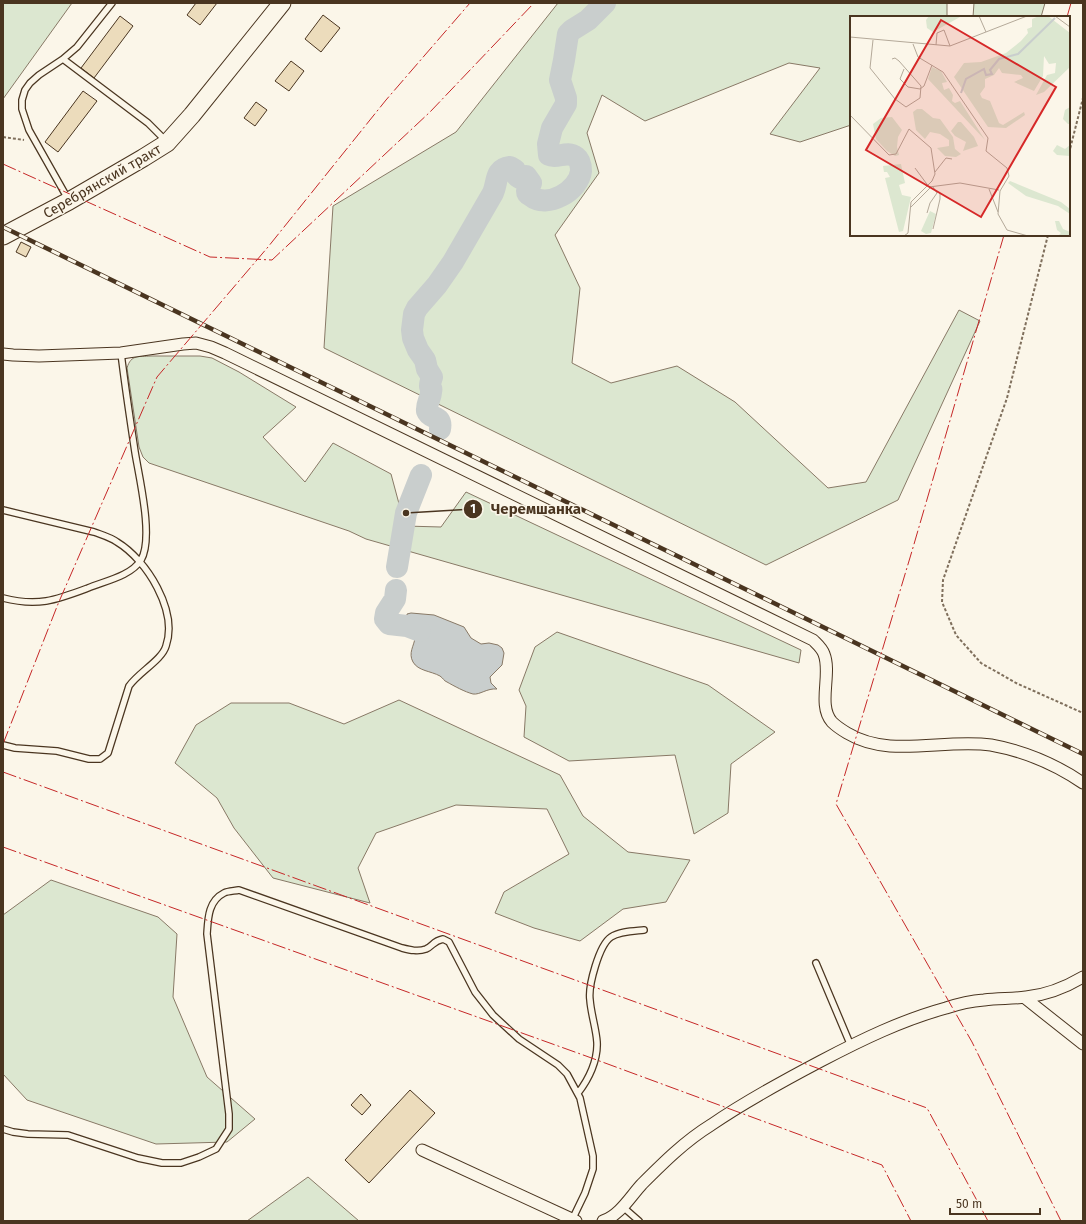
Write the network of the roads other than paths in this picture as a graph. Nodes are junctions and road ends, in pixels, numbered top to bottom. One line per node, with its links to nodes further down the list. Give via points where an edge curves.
1 (112, 3): 3 (lane, via 77,47)
2 (282, 3): 4 (main road, Серебрянский тракт)
3 (63, 59): 4 (lane, via 148,123); 5 (lane, via 30,83 25,90 22,109 29,130)
4 (167, 143): 5 (main road, Серебрянский тракт)
5 (69, 201): 6 (main road, Серебрянский тракт)
6 (3, 236)
7 (121, 353): 8 (street, via 39,356); 10 (lane, via 144,504 145,548); 13 (street, via 196,343 225,353 813,640 824,654 826,711 832,722 854,737 888,746 989,745 1039,759)
8 (3, 354)
9 (3, 510): 10 (lane, via 107,536 127,549)
10 (140, 562): 11 (lane, via 120,575 58,599 32,603); 12 (lane, via 163,599 168,619 168,640 159,658 129,686 108,753 100,759 89,759 57,751)
11 (3, 598)
12 (3, 745)
13 (1083, 783)
14 (644, 930): 20 (lane, via 611,937 601,951 590,982 589,999 597,1043 593,1066 586,1083)
15 (816, 963): 19 (lane)
16 (1083, 977): 17 (street, via 1072,984)
17 (1025, 998): 18 (street); 19 (street, via 984,1000 944,1008)
18 (1083, 1044)
19 (851, 1046): 23 (street, via 758,1095 692,1138 659,1167)
20 (578, 1093): 21 (lane, via 567,1074 558,1065 519,1039 493,1015 475,992 449,942 443,939 426,949 415,951 402,948 240,890 225,892 216,899 208,919 207,934 229,1114 229,1129 216,1149 181,1163 162,1163 68,1136 28,1134); 25 (lane, via 593,1156 593,1169)
21 (3, 1129)
22 (422, 1150): 25 (street)
23 (623, 1206): 24 (street); 26 (lane)
24 (608, 1219)
25 (573, 1221)
26 (639, 1221)

